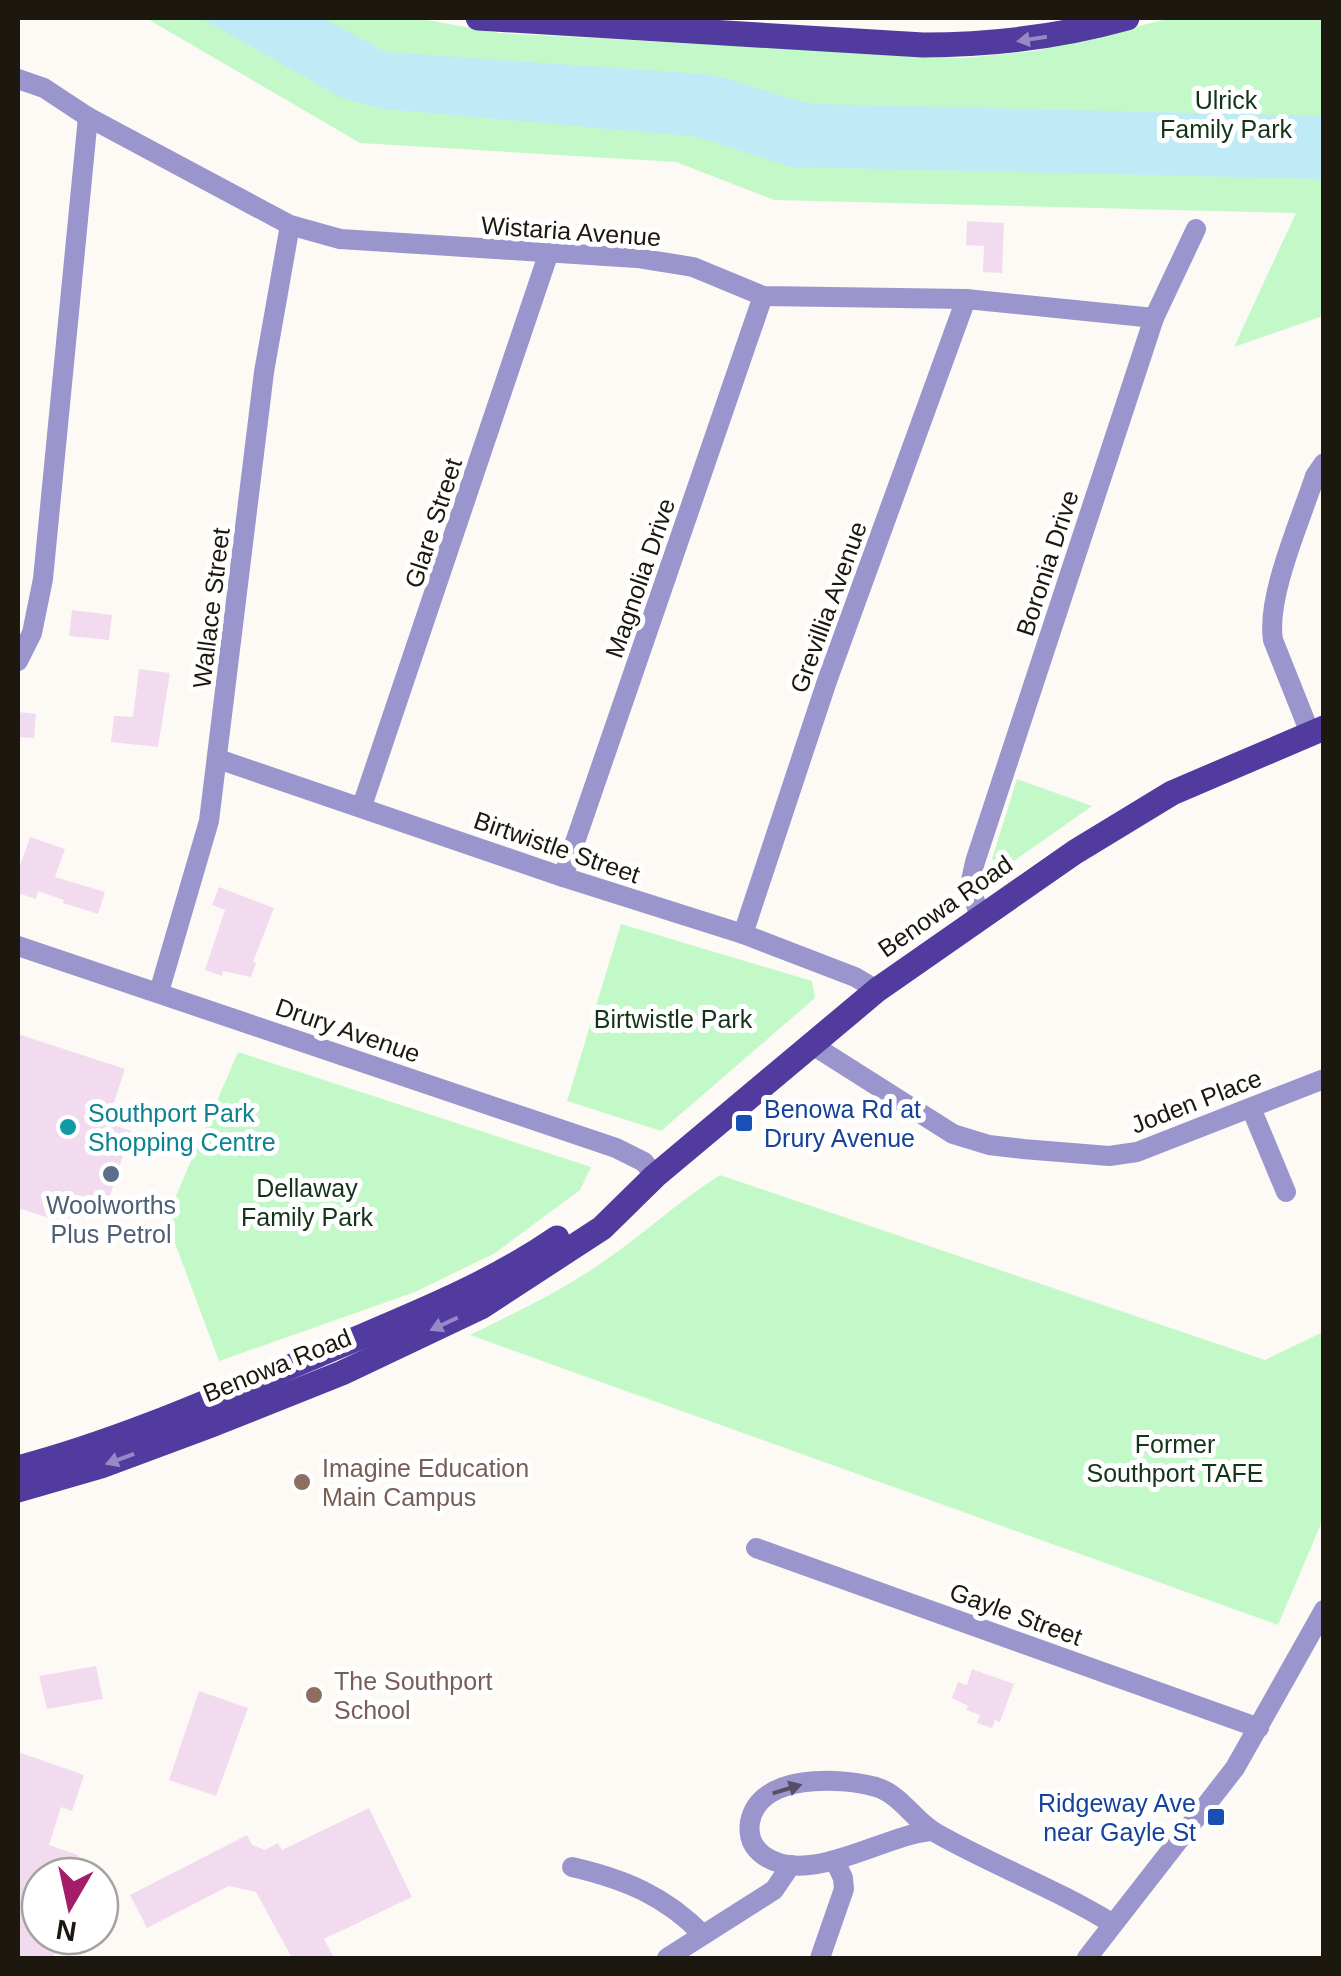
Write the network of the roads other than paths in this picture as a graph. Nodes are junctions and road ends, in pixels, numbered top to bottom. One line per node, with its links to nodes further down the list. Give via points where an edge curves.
1 (478, 18): 2 (main road, one-way to 1, via 1036,40 980,45)
2 (1127, 18)
3 (18, 79): 4 (street, Wistaria Avenue)
4 (88, 117): 5 (street, Wistaria Avenue); 12 (street, via 43,578 32,634)
5 (290, 225): 7 (street, Wistaria Avenue, via 340,240); 14 (street, Wallace Street, via 264,372)
6 (1196, 229): 10 (street, Boronia Drive)
7 (548, 255): 8 (street, Wistaria Avenue, via 693,267); 15 (street, Glare Street)
8 (763, 296): 9 (street, Wistaria Avenue); 16 (street, Magnolia Drive)
9 (966, 300): 10 (street, Wistaria Avenue); 18 (street, Grevillia Avenue)
10 (1154, 318): 17 (street, Boronia Drive, via 975,862 970,885)
11 (1324, 463): 13 (street, via 1270,624)
12 (18, 662)
13 (1317, 731): 17 (main road, Benowa Road, via 1146,806)
14 (218, 759): 15 (street, Birtwistle Street); 21 (street, Wallace Street, via 209,821)
15 (362, 806): 16 (street, Birtwistle Street)
16 (563, 877): 18 (street, Birtwistle Street)
17 (980, 918): 20 (main road, Benowa Road)
18 (743, 934): 20 (street, Birtwistle Street)
19 (18, 946): 21 (street, Drury Avenue)
20 (877, 990): 22 (main road, Benowa Road)
21 (160, 992): 25 (street, Drury Avenue, via 616,1148 644,1162)
22 (811, 1044): 24 (street, Joden Place, via 953,1134 989,1145 1109,1156); 25 (main road, Benowa Road)
23 (1324, 1080): 24 (street, Joden Place)
24 (1251, 1108): 26 (street)
25 (648, 1184): 27 (main road, Benowa Road, via 482,1284 155,1425); 28 (main road, Benowa Road, one-way to 28, via 602,1228 481,1307 214,1424)
26 (1286, 1192)
27 (18, 1468)
28 (18, 1490)
29 (756, 1548): 31 (street, Gayle Street)
30 (1324, 1610): 31 (street)
31 (1259, 1728): 36 (street)
32 (932, 1831): 33 (street, via 892,1838); 34 (street, one-way to 32, via 768,1859 749,1835 759,1800 797,1784 877,1788); 36 (street)
33 (835, 1861): 34 (street); 39 (street, via 844,1889)
34 (791, 1866): 37 (street, via 774,1890)
35 (572, 1867): 37 (street, via 650,1892)
36 (1113, 1924): 40 (street)
37 (702, 1935): 38 (street)
38 (667, 1958)
39 (820, 1958)
40 (1086, 1958)

